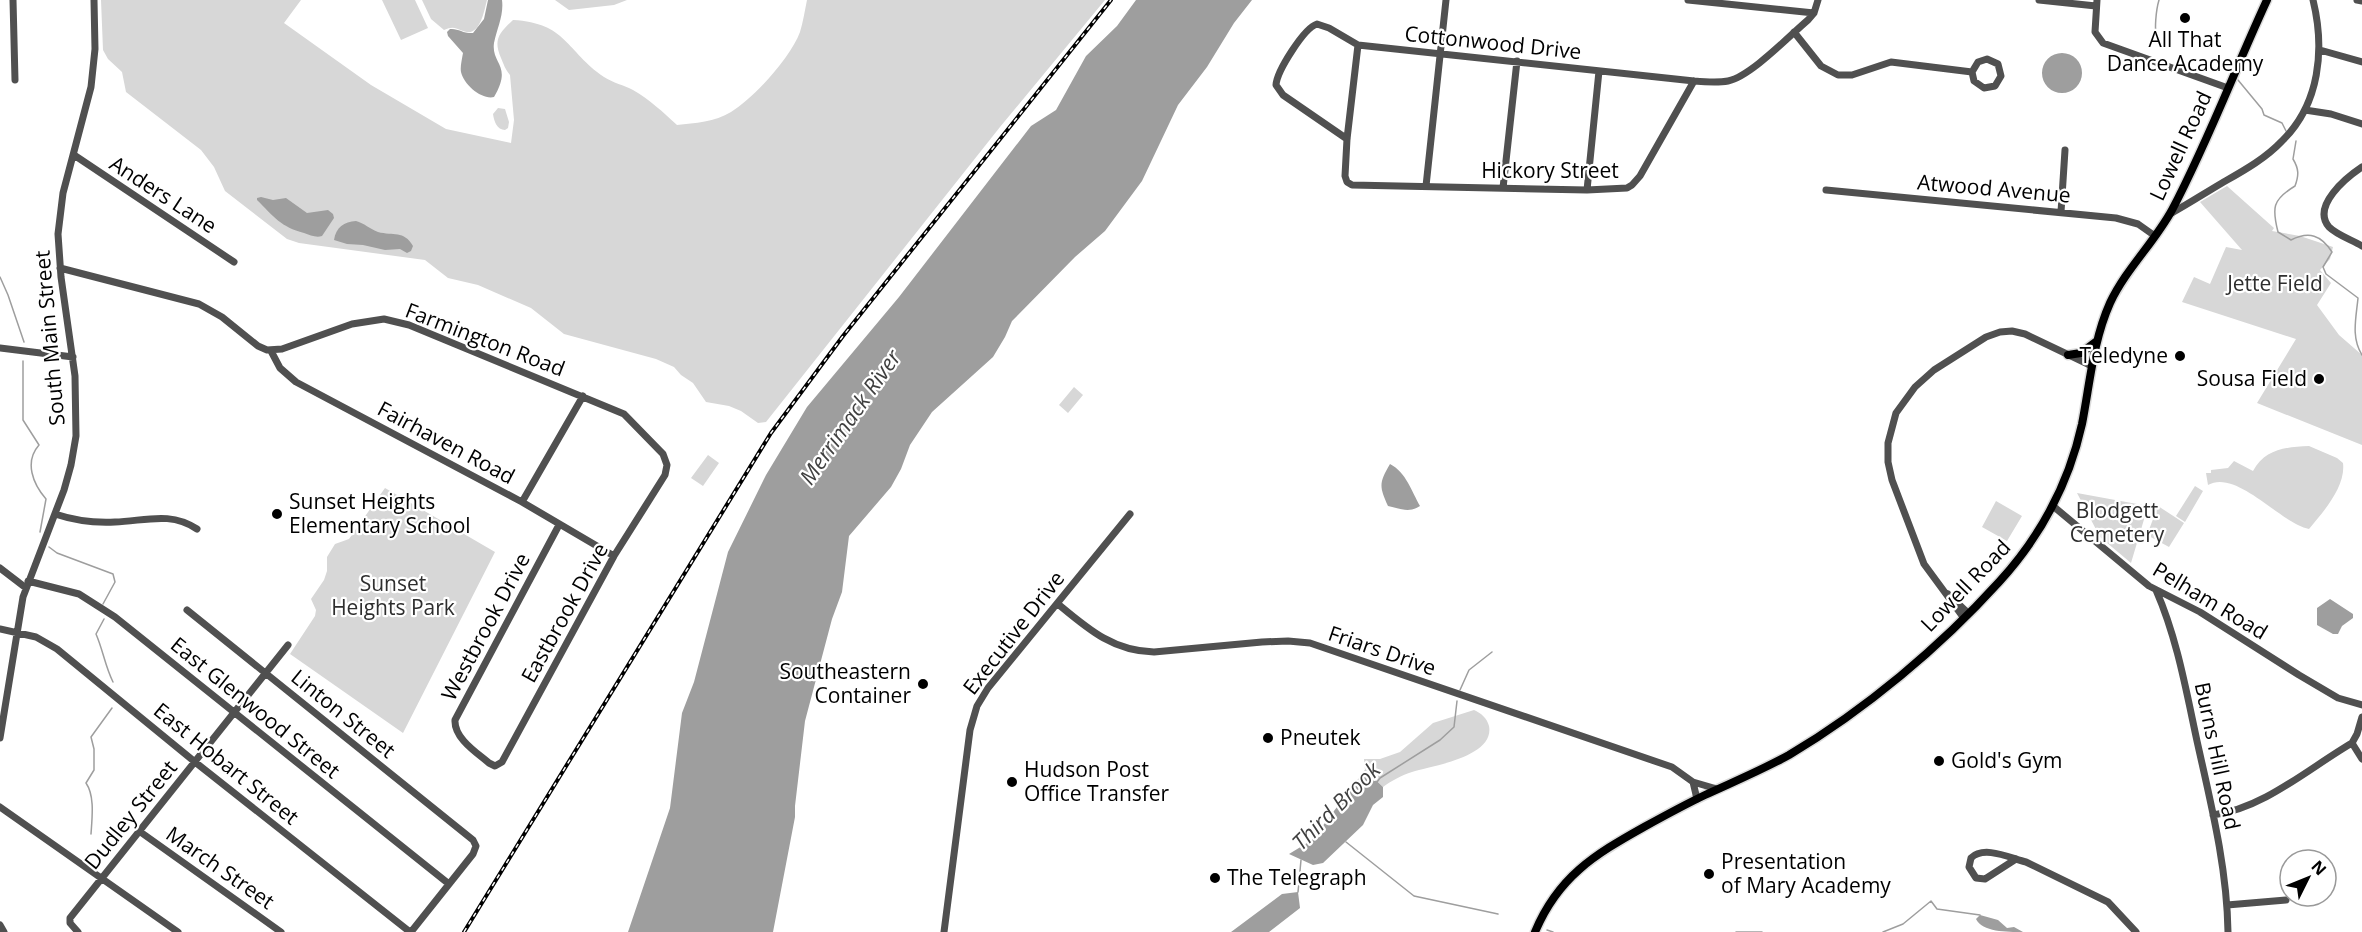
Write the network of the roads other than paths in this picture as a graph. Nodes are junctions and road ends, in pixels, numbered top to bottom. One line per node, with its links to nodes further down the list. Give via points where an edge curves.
1 (13, 0): 21 (street)
2 (94, 0): 28 (street, South Main Street, via 94,71)
3 (1446, 0): 16 (street)
4 (1688, 0): 12 (street)
5 (1818, 0): 12 (street)
6 (2039, 0): 11 (street)
7 (2267, 0): 23 (main road, Lowell Road)
8 (2313, 0): 15 (street)
9 (2357, 0): 10 (street)
10 (2362, 1)
11 (2096, 3): 23 (street, via 2095,32 2103,44)
12 (1814, 13): 13 (street, Cottonwood Drive)
13 (1794, 32): 20 (street, via 1821,66 1838,75 1852,75 1891,62); 22 (street, Cottonwood Drive, via 1734,79)
14 (1358, 45): 16 (street, Cottonwood Drive); 26 (street); 26 (street, Cottonwood Drive, via 1323,25 1311,26 1276,79 1278,91)
15 (2320, 50): 18 (street); 24 (street)
16 (1440, 54): 17 (street, Cottonwood Drive); 30 (street)
17 (1517, 61): 19 (street, Cottonwood Drive); 31 (street)
18 (2362, 62)
19 (1599, 70): 22 (street, Cottonwood Drive); 32 (street)
20 (1972, 72): 20 (street, via 1974,81 1983,88 1995,86 2001,76 2000,67 1990,59 1978,62)
21 (15, 80)
22 (1694, 81): 32 (street, Hickory Street, via 1632,185 1620,190)
23 (2228, 88): 35 (main road, Lowell Road)
24 (2305, 110): 25 (street); 35 (street, via 2291,132 2270,152)
25 (2362, 124)
26 (1347, 139): 30 (street, Hickory Street, via 1347,182 1352,185)
27 (2065, 150): 34 (street)
28 (74, 155): 38 (street, Anders Lane); 39 (street, South Main Street, via 59,220)
29 (2362, 167): 37 (street, via 2336,188 2325,216 2330,227)
30 (1426, 186): 31 (street, Hickory Street)
31 (1503, 189): 32 (street, Hickory Street)
32 (1587, 190)
33 (1826, 190): 34 (street, Atwood Avenue)
34 (2061, 212): 36 (street, Atwood Avenue, via 2130,221)
35 (2170, 214): 36 (main road, Lowell Road)
36 (2155, 236): 40 (main road, Lowell Road, via 2119,286)
37 (2362, 246)
38 (234, 262)
39 (60, 268): 42 (street, via 199,304); 44 (street, South Main Street)
40 (2097, 341): 43 (main road, via 2081,353); 45 (main road, Lowell Road)
41 (0, 348): 44 (street)
42 (271, 351): 46 (street, Farmington Road, via 352,324 397,321); 48 (street, Fairhaven Road, via 280,368 296,382)
43 (2068, 355): 45 (street); 60 (street, via 2019,332 1994,334 1924,378 1896,413 1888,443 1892,480 1921,559 1952,604)
44 (73, 357): 50 (street, South Main Street, via 76,436 68,478)
45 (2092, 366): 49 (main road, Lowell Road, via 2075,449)
46 (583, 396): 47 (street, Farmington Road, via 633,422 663,454); 48 (street)
47 (665, 475): 54 (street, Eastbrook Drive)
48 (522, 502): 52 (street, Fairhaven Road)
49 (2053, 506): 57 (street, Pelham Road); 60 (main road, Lowell Road, via 2015,563)
50 (55, 514): 53 (street, via 108,522 163,517); 56 (street, South Main Street)
51 (1130, 514): 58 (street, Executive Drive)
52 (559, 525): 54 (street, Fairhaven Road); 72 (street, Westbrook Drive, via 455,720 458,734)
53 (197, 529)
54 (615, 556): 72 (street, Eastbrook Drive, via 502,762)
55 (0, 568): 56 (street)
56 (27, 584): 62 (street, South Main Street); 66 (street, East Glenwood Street, via 79,594 98,605)
57 (2156, 590): 65 (street, Pelham Road, via 2200,612 2338,698); 77 (street, Burns Hill Road, via 2176,645)
58 (1058, 604): 73 (street, Friars Drive, via 1099,637 1135,651 1288,641 1317,646 1672,767); 90 (street, Executive Drive, via 988,688 975,711)
59 (187, 610): 64 (street, Linton Street)
60 (1965, 615): 74 (main road, Lowell Road, via 1880,693 1790,754)
61 (0, 629): 62 (street, East Hobart Street)
62 (16, 632): 68 (street, South Main Street); 71 (street, East Hobart Street, via 36,637 57,649)
63 (288, 645): 64 (street, Dudley Street)
64 (266, 673): 66 (street, Dudley Street); 81 (street, Linton Street, via 470,838 476,846 473,854)
65 (2362, 705)
66 (234, 712): 71 (street, Dudley Street); 81 (street, East Glenwood Street)
67 (2362, 717): 69 (street)
68 (0, 738)
69 (2352, 742): 70 (street); 77 (street, via 2260,800)
70 (2362, 759)
71 (195, 762): 78 (street, Dudley Street); 89 (street, East Hobart Street)
72 (495, 766)
73 (1694, 782): 74 (street, Friars Drive); 75 (street)
74 (1718, 789): 75 (main road, Lowell Road)
75 (1697, 799): 91 (main road, Lowell Road, via 1582,865 1558,891)
76 (0, 807): 80 (street)
77 (2212, 815): 83 (street, Burns Hill Road)
78 (139, 831): 80 (street, Dudley Street); 88 (street, March Street)
79 (2016, 859): 79 (street, via 1985,879 1976,878 1969,867 1971,858 1983,851); 92 (street, via 2108,902)
80 (101, 878): 86 (street, Dudley Street, via 70,918); 87 (street)
81 (449, 884): 89 (street)
82 (2278, 901): 83 (street)
83 (2228, 905): 93 (street, Burns Hill Road)
84 (0, 925): 85 (street)
85 (4, 932)
86 (78, 932)
87 (178, 932)
88 (281, 932)
89 (410, 932)
90 (944, 932)
91 (1535, 932)
92 (2136, 932)
93 (2228, 932)

